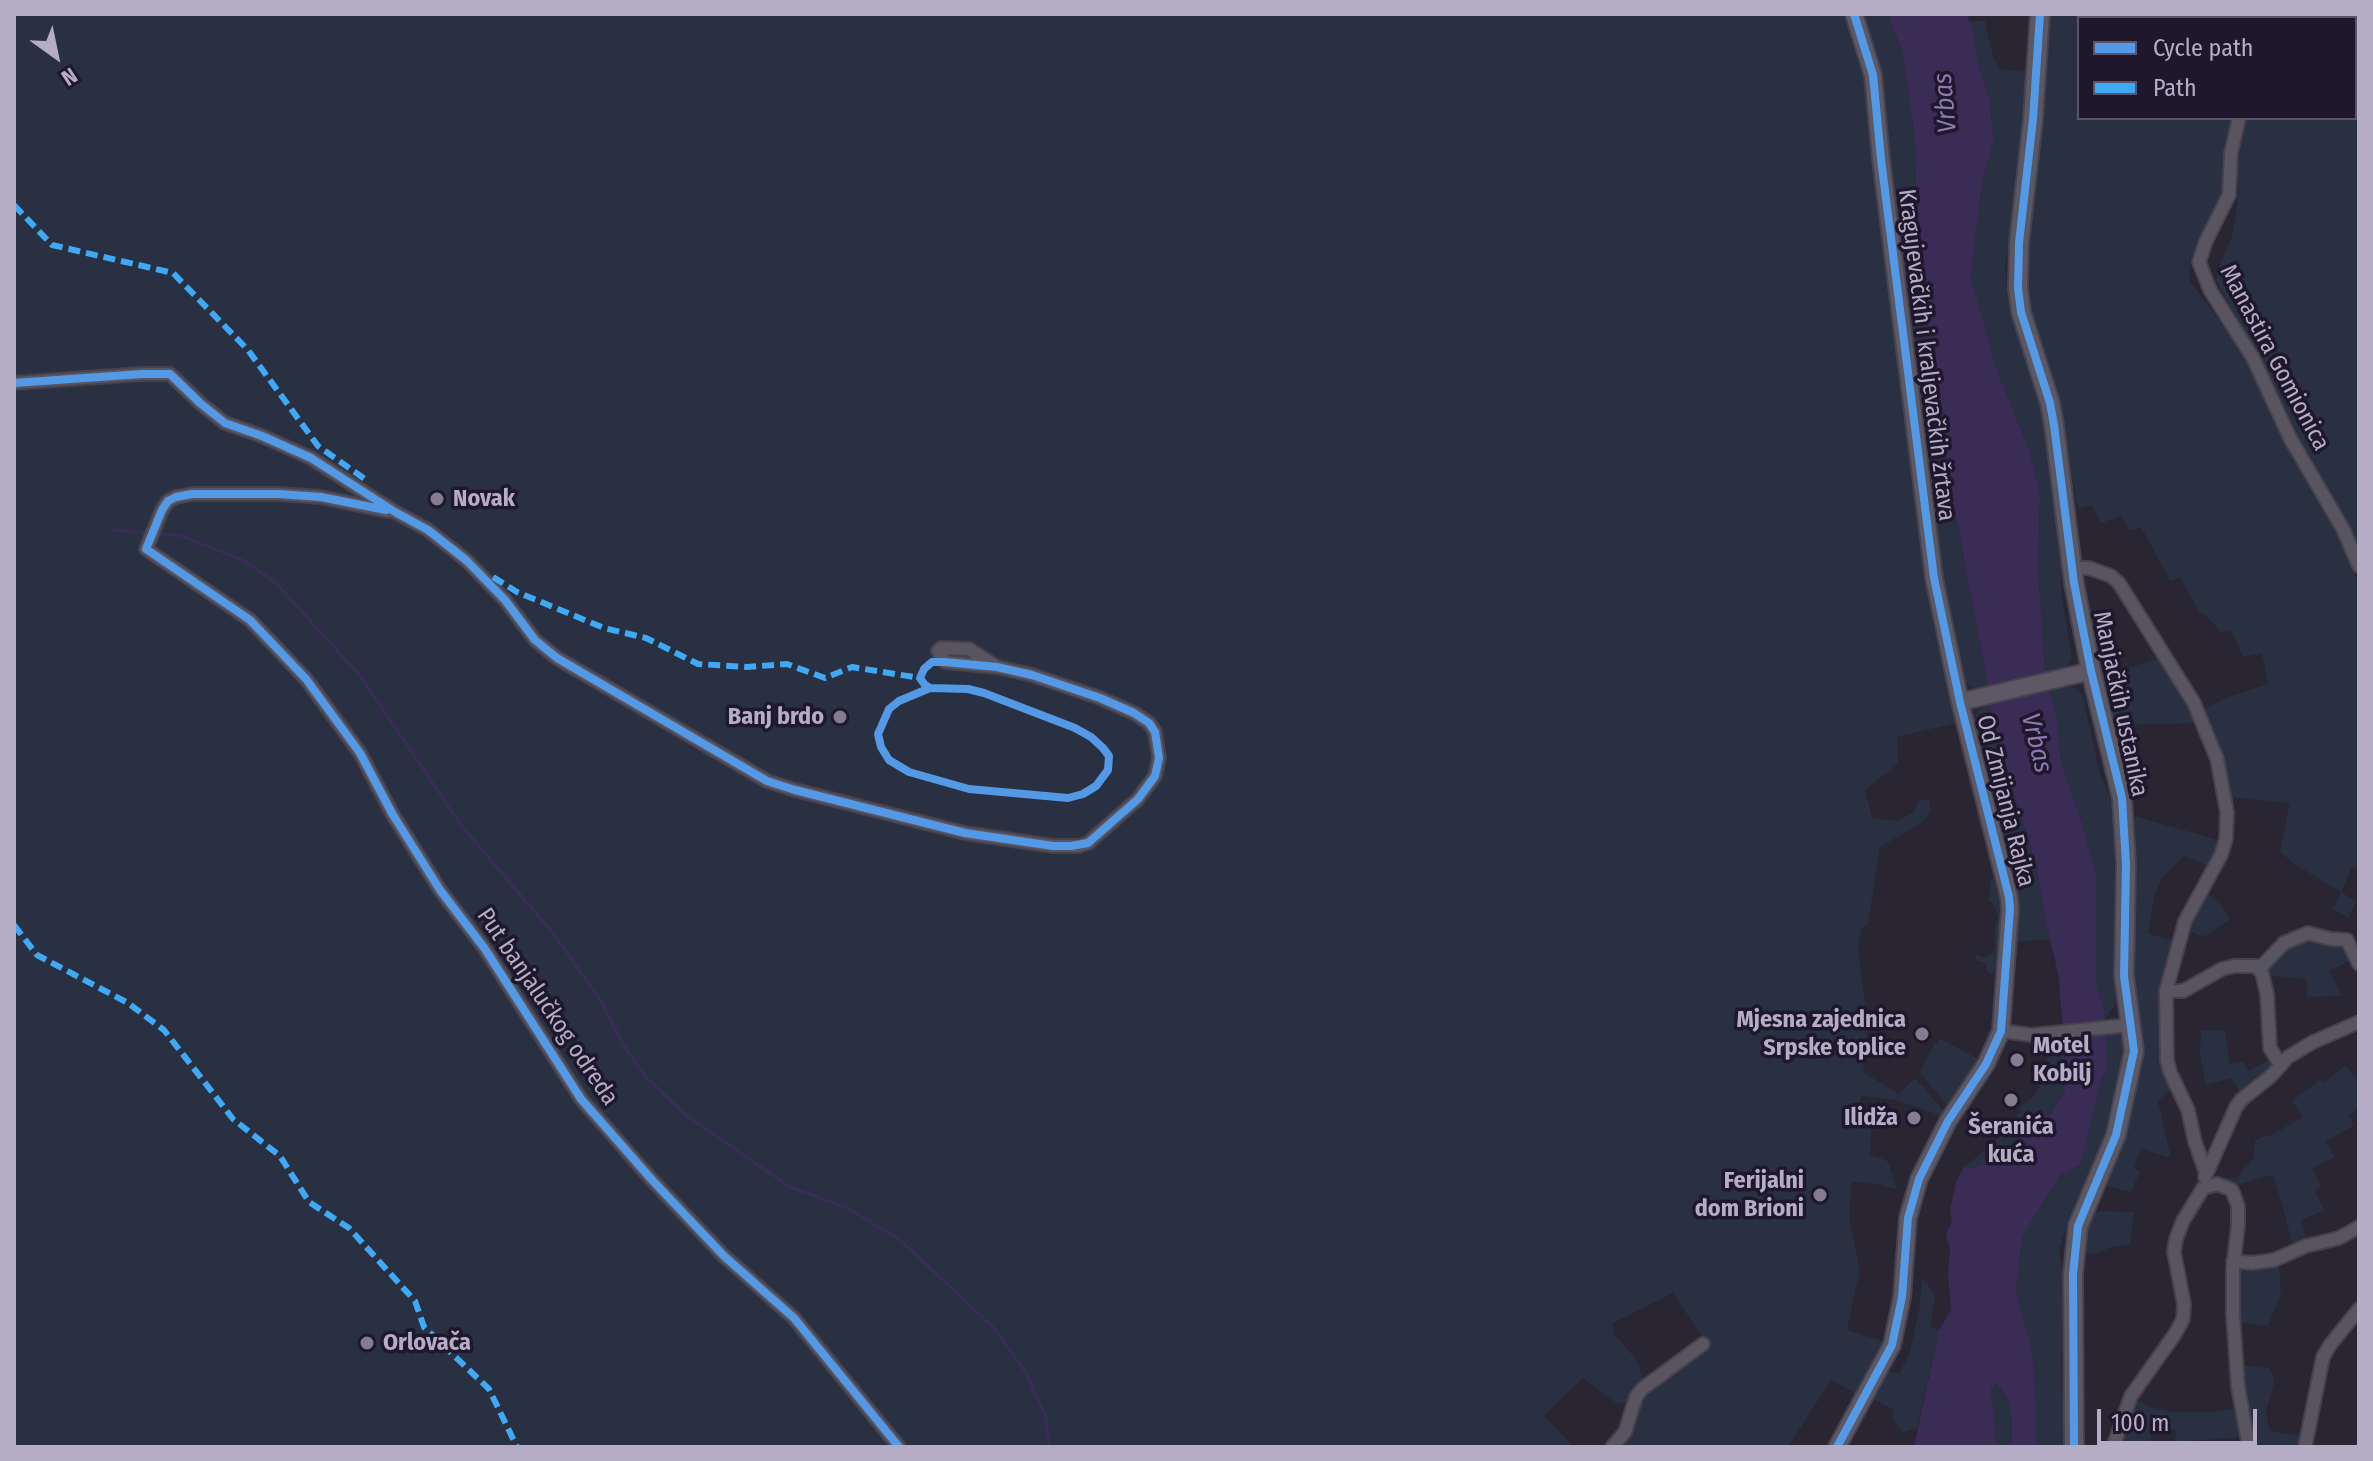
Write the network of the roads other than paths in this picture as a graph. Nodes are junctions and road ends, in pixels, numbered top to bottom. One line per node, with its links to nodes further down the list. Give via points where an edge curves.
1 (1854, 14): 10 (street, Kragujevačkih i kraljevačkih žrtava, via 1873,75 1934,578)
2 (2040, 14): 7 (main road, Manjačkih ustanika, via 2018,288 2050,403)
3 (2239, 120): 6 (street, Manastira Gomionica, via 2229,195 2199,262)
4 (14, 383): 5 (street, via 170,374 225,423 311,458)
5 (395, 512): 8 (street, via 466,560 557,658 767,781 965,833 1053,846 1088,843 1138,799 1155,776 1155,732 1134,713 1100,698); 24 (street, Put banjalučkog odreda, via 321,497 192,494 168,501 146,549 250,620 306,679 360,753 440,890 485,949 581,1099 724,1256 794,1318)
6 (2359, 566)
7 (2071, 568): 9 (main road, Manjačkih ustanika); 13 (street, via 2089,568 2119,583 2194,703 2217,759 2227,812 2226,839 2185,921)
8 (997, 667)
9 (2091, 671): 10 (street); 15 (main road, Manjačkih ustanika, via 2124,815 2124,976)
10 (1960, 702): 16 (street, Od Zmijanja Rajka, via 2009,897)
11 (2359, 964): 12 (street, via 2347,940 2308,933 2284,943)
12 (2259, 969): 13 (street, via 2234,966 2183,991); 17 (street, via 2267,994 2270,1048)
13 (2166, 991): 18 (street, via 2167,1060)
14 (2359, 1022): 17 (street)
15 (2130, 1025): 16 (street, via 2047,1034); 27 (main road, Manjačkih ustanika, via 2133,1059 2116,1135 2075,1241)
16 (2001, 1031): 26 (street, Od Zmijanja Rajka, via 1919,1179 1908,1218 1892,1345)
17 (2280, 1064): 18 (street, via 2238,1103)
18 (2206, 1173): 19 (street)
19 (2203, 1188): 21 (street, via 2224,1185 2237,1199); 28 (street, via 2176,1239 2183,1319 2131,1396)
20 (2359, 1227): 21 (street, via 2274,1260)
21 (2233, 1261): 29 (street, via 2234,1351)
22 (2359, 1309): 30 (street, via 2323,1357)
23 (1703, 1344): 25 (street, via 1642,1389 1625,1432)
24 (899, 1447)
25 (1612, 1447)
26 (1837, 1447)
27 (2074, 1447)
28 (2113, 1447)
29 (2249, 1447)
30 (2305, 1447)

